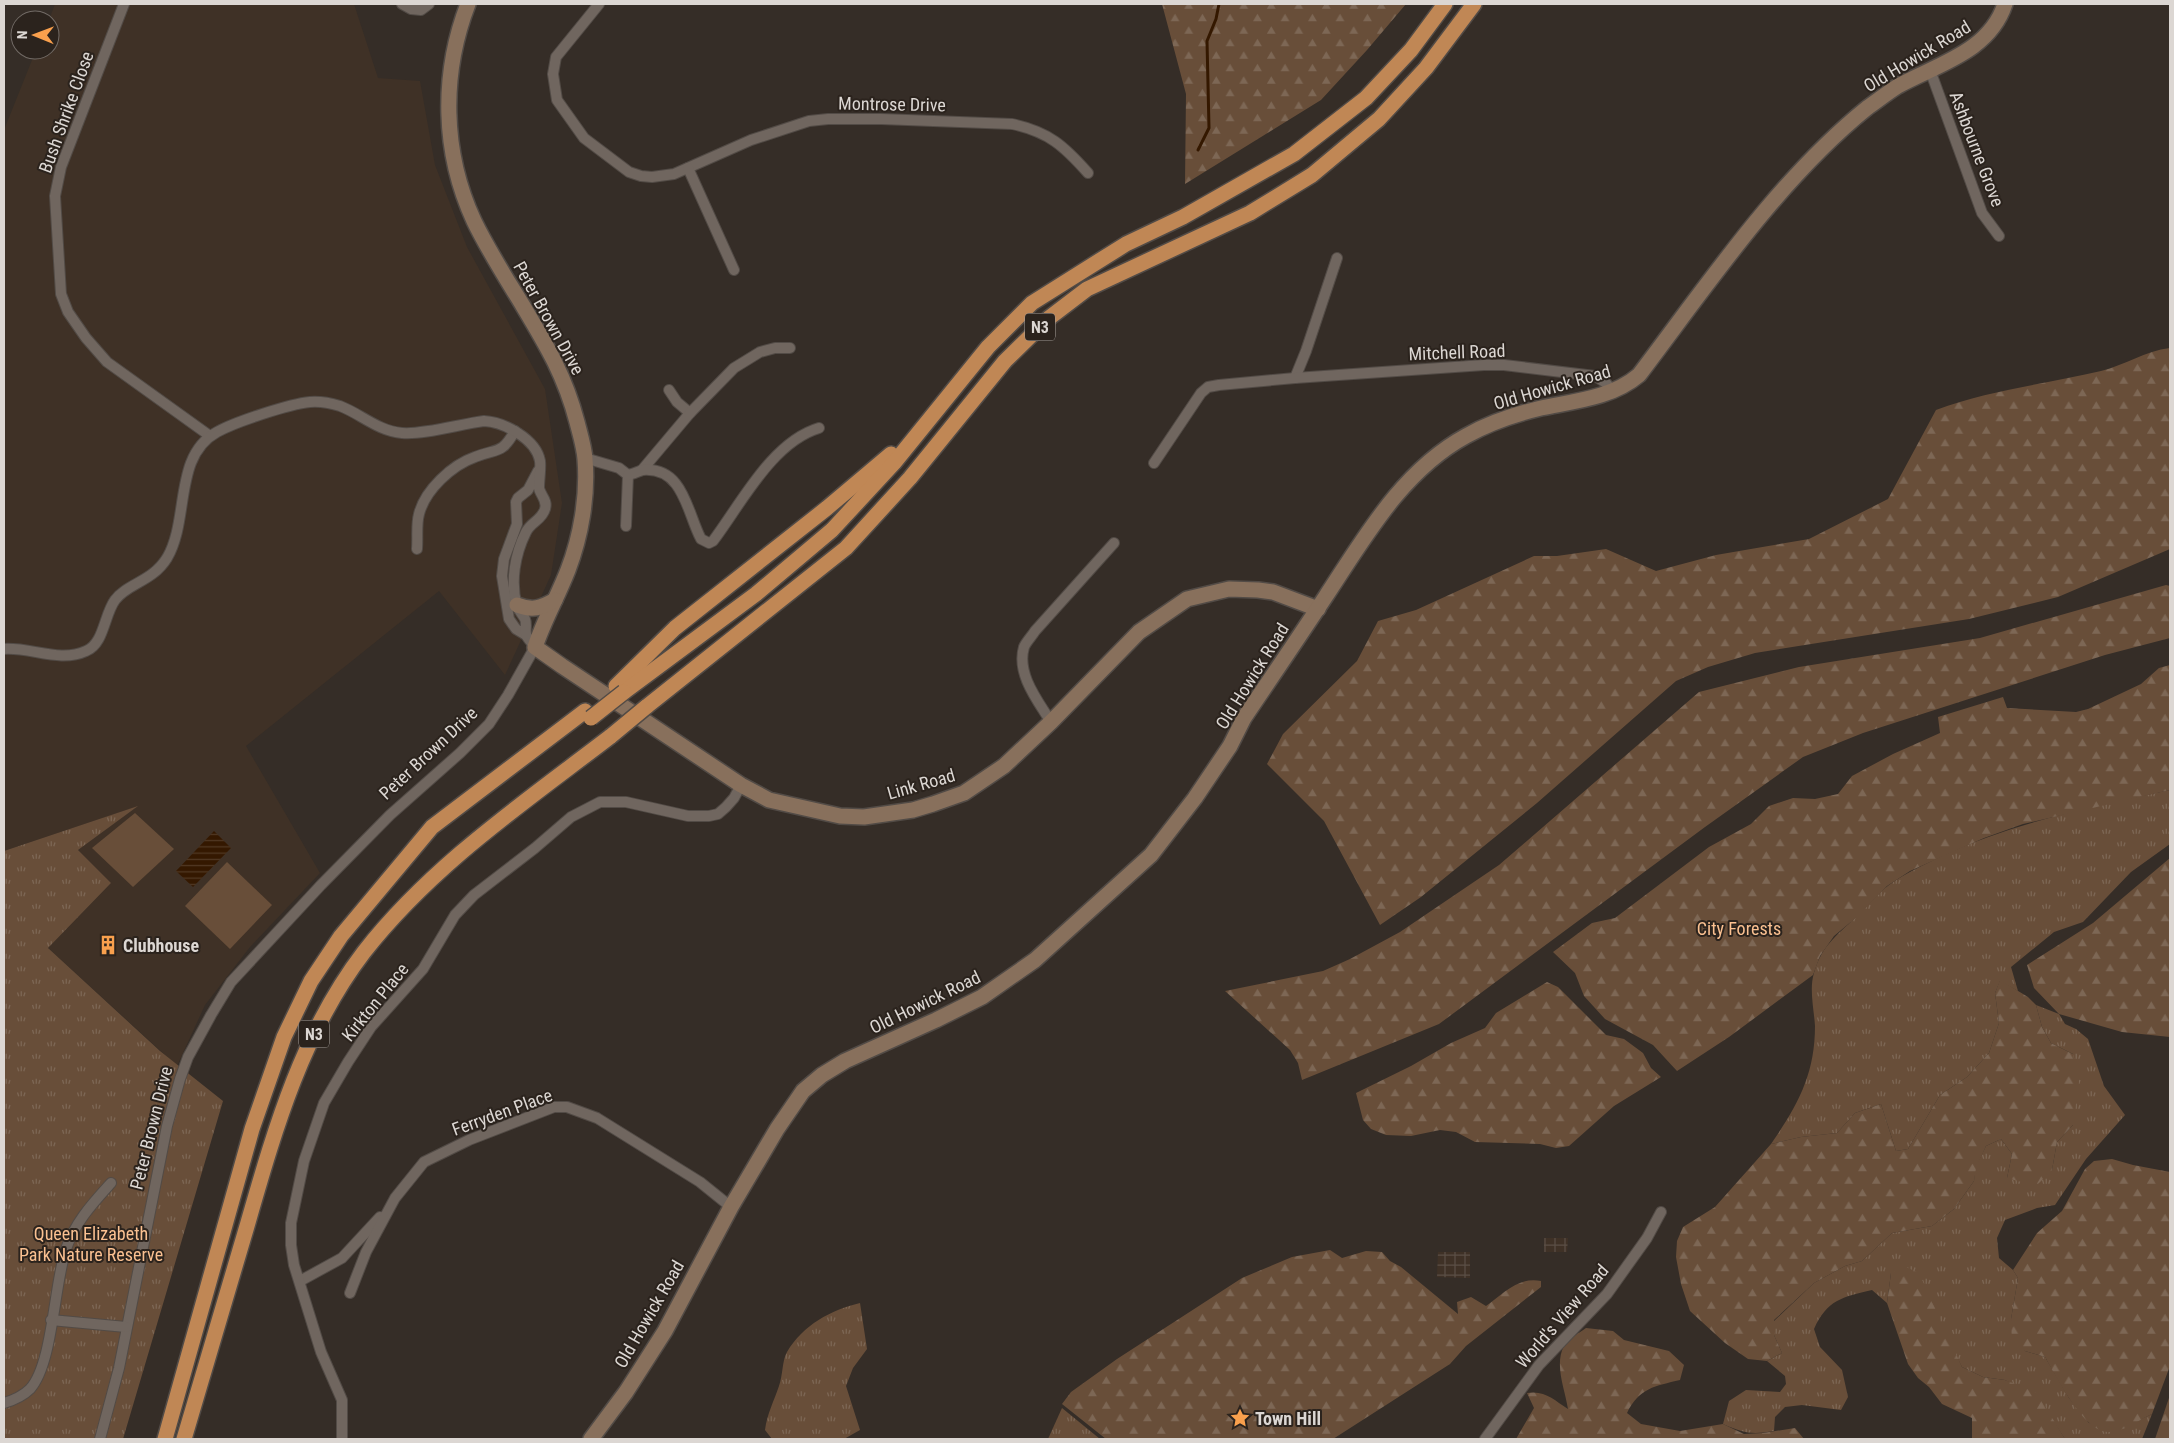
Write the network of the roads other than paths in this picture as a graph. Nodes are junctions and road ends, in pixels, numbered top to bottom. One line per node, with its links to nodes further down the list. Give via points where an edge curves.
1 (124, 4): 23 (street, Bush Shrike Close, via 61,167 55,196 61,294 68,312 107,362)
2 (402, 4): 3 (street, via 421,10)
3 (429, 4)
4 (468, 4): 24 (main road, Peter Brown Drive, via 453,54 449,82 448,116 458,174 474,220 558,366 568,391)
5 (599, 4): 10 (street, Montrose Drive, via 556,57 553,74 558,100 584,138 629,172 663,177)
6 (1445, 4): 19 (highway, N3, via 1411,50 1366,98 1334,124 1294,154 1183,217 1126,244 1032,303 988,347)
7 (1474, 4): 51 (highway, N3, bridge, via 1426,68 1379,119 1312,175 1250,213 1086,289 1049,318 1005,361 910,478 846,548 460,852 404,907 364,952 334,996 304,1052 273,1136)
8 (2005, 4): 9 (main road, Old Howick Road, via 1999,19 1984,39)
9 (1930, 70): 12 (street, Ashbourne Grove, via 1982,213); 18 (main road, Old Howick Road, via 1878,100 1814,159 1767,209 1640,375)
10 (688, 168): 11 (street, Montrose Drive, via 794,125 828,119 872,119 1012,124 1031,128 1048,135 1067,150); 14 (street)
11 (1088, 174)
12 (1999, 236)
13 (1337, 258): 16 (street)
14 (734, 270)
15 (790, 348): 20 (street, via 760,352 742,362)
16 (1295, 378): 18 (street, Mitchell Road, via 1504,365 1595,376); 25 (street, Mitchell Road, via 1208,387)
17 (669, 390): 20 (street)
18 (1613, 392): 34 (main road, Old Howick Road, via 1497,422 1445,448 1408,480)
19 (939, 408): 37 (highway, via 827,508 674,628); 37 (highway, N3, via 832,530 756,594)
20 (690, 413): 27 (street)
21 (819, 428): 27 (street, via 792,440 759,476 709,543 701,539 684,496 673,480)
22 (515, 431): 23 (street, via 484,421 402,433 386,430 341,407 310,402 244,421); 26 (street, via 534,449); 31 (street, via 506,446 463,462 432,491 419,512)
23 (210, 436): 36 (street, via 192,458 168,556 159,570 116,599 95,644 88,651 76,655)
24 (585, 458): 28 (street, via 619,468); 32 (main road, Peter Brown Drive, via 585,495 578,536)
25 (1154, 463)
26 (540, 468): 33 (street, via 539,490 545,501 545,510 526,531 515,562); 35 (street, via 528,490 516,502 517,524 504,559 502,576 504,601 510,619 516,629)
27 (642, 470): 28 (street)
28 (628, 475): 29 (street)
29 (626, 526)
30 (1114, 543): 38 (street, via 1024,646 1022,662 1025,676)
31 (417, 549)
32 (555, 600): 33 (main road, via 538,609 528,610); 35 (main road, Peter Brown Drive)
33 (517, 605): 35 (street, via 526,620)
34 (1318, 609): 38 (main road, Link Road, via 1273,592 1258,590 1229,590 1187,600 1139,632); 42 (main road, Old Howick Road, via 1244,718 1196,798 1151,855 1046,951 982,997 845,1061 812,1082 792,1106)
35 (531, 641): 39 (main road, Link Road); 47 (street, Peter Brown Drive, via 508,695 488,724 390,815 321,885 231,982 211,1015 188,1057 167,1126)
36 (4, 649)
37 (620, 689): 50 (highway, N3, bridge, via 434,834 385,883 341,936 311,981 284,1037 252,1128)
38 (1052, 722): 39 (main road, Link Road, via 1004,766 964,793 913,810 864,817 840,816 769,800)
39 (741, 785): 44 (street, Kirkton Place, via 726,808 709,816 688,816 626,802 600,802 571,816 495,877 455,915 423,968 371,1027 324,1103 304,1162 291,1223 294,1265)
40 (111, 1183): 46 (street, via 86,1212 66,1247)
41 (396, 1198): 42 (street, Ferryden Place, via 424,1162 434,1156 554,1107 567,1107 597,1118 654,1152); 44 (street, Ferryden Place, via 342,1258); 45 (street, Ferryden Place, via 366,1252)
42 (731, 1207): 53 (main road, Old Howick Road, via 665,1331)
43 (1661, 1212): 54 (street, World's View Road, via 1647,1238 1606,1294 1539,1365)
44 (300, 1282): 52 (street, Kirkton Place, via 321,1352 342,1400)
45 (350, 1293)
46 (51, 1320): 47 (street); 48 (street, via 37,1380 26,1393)
47 (126, 1327): 49 (street, Peter Brown Drive)
48 (4, 1403)
49 (100, 1439)
50 (165, 1439)
51 (184, 1439)
52 (342, 1439)
53 (591, 1439)
54 (1485, 1439)

